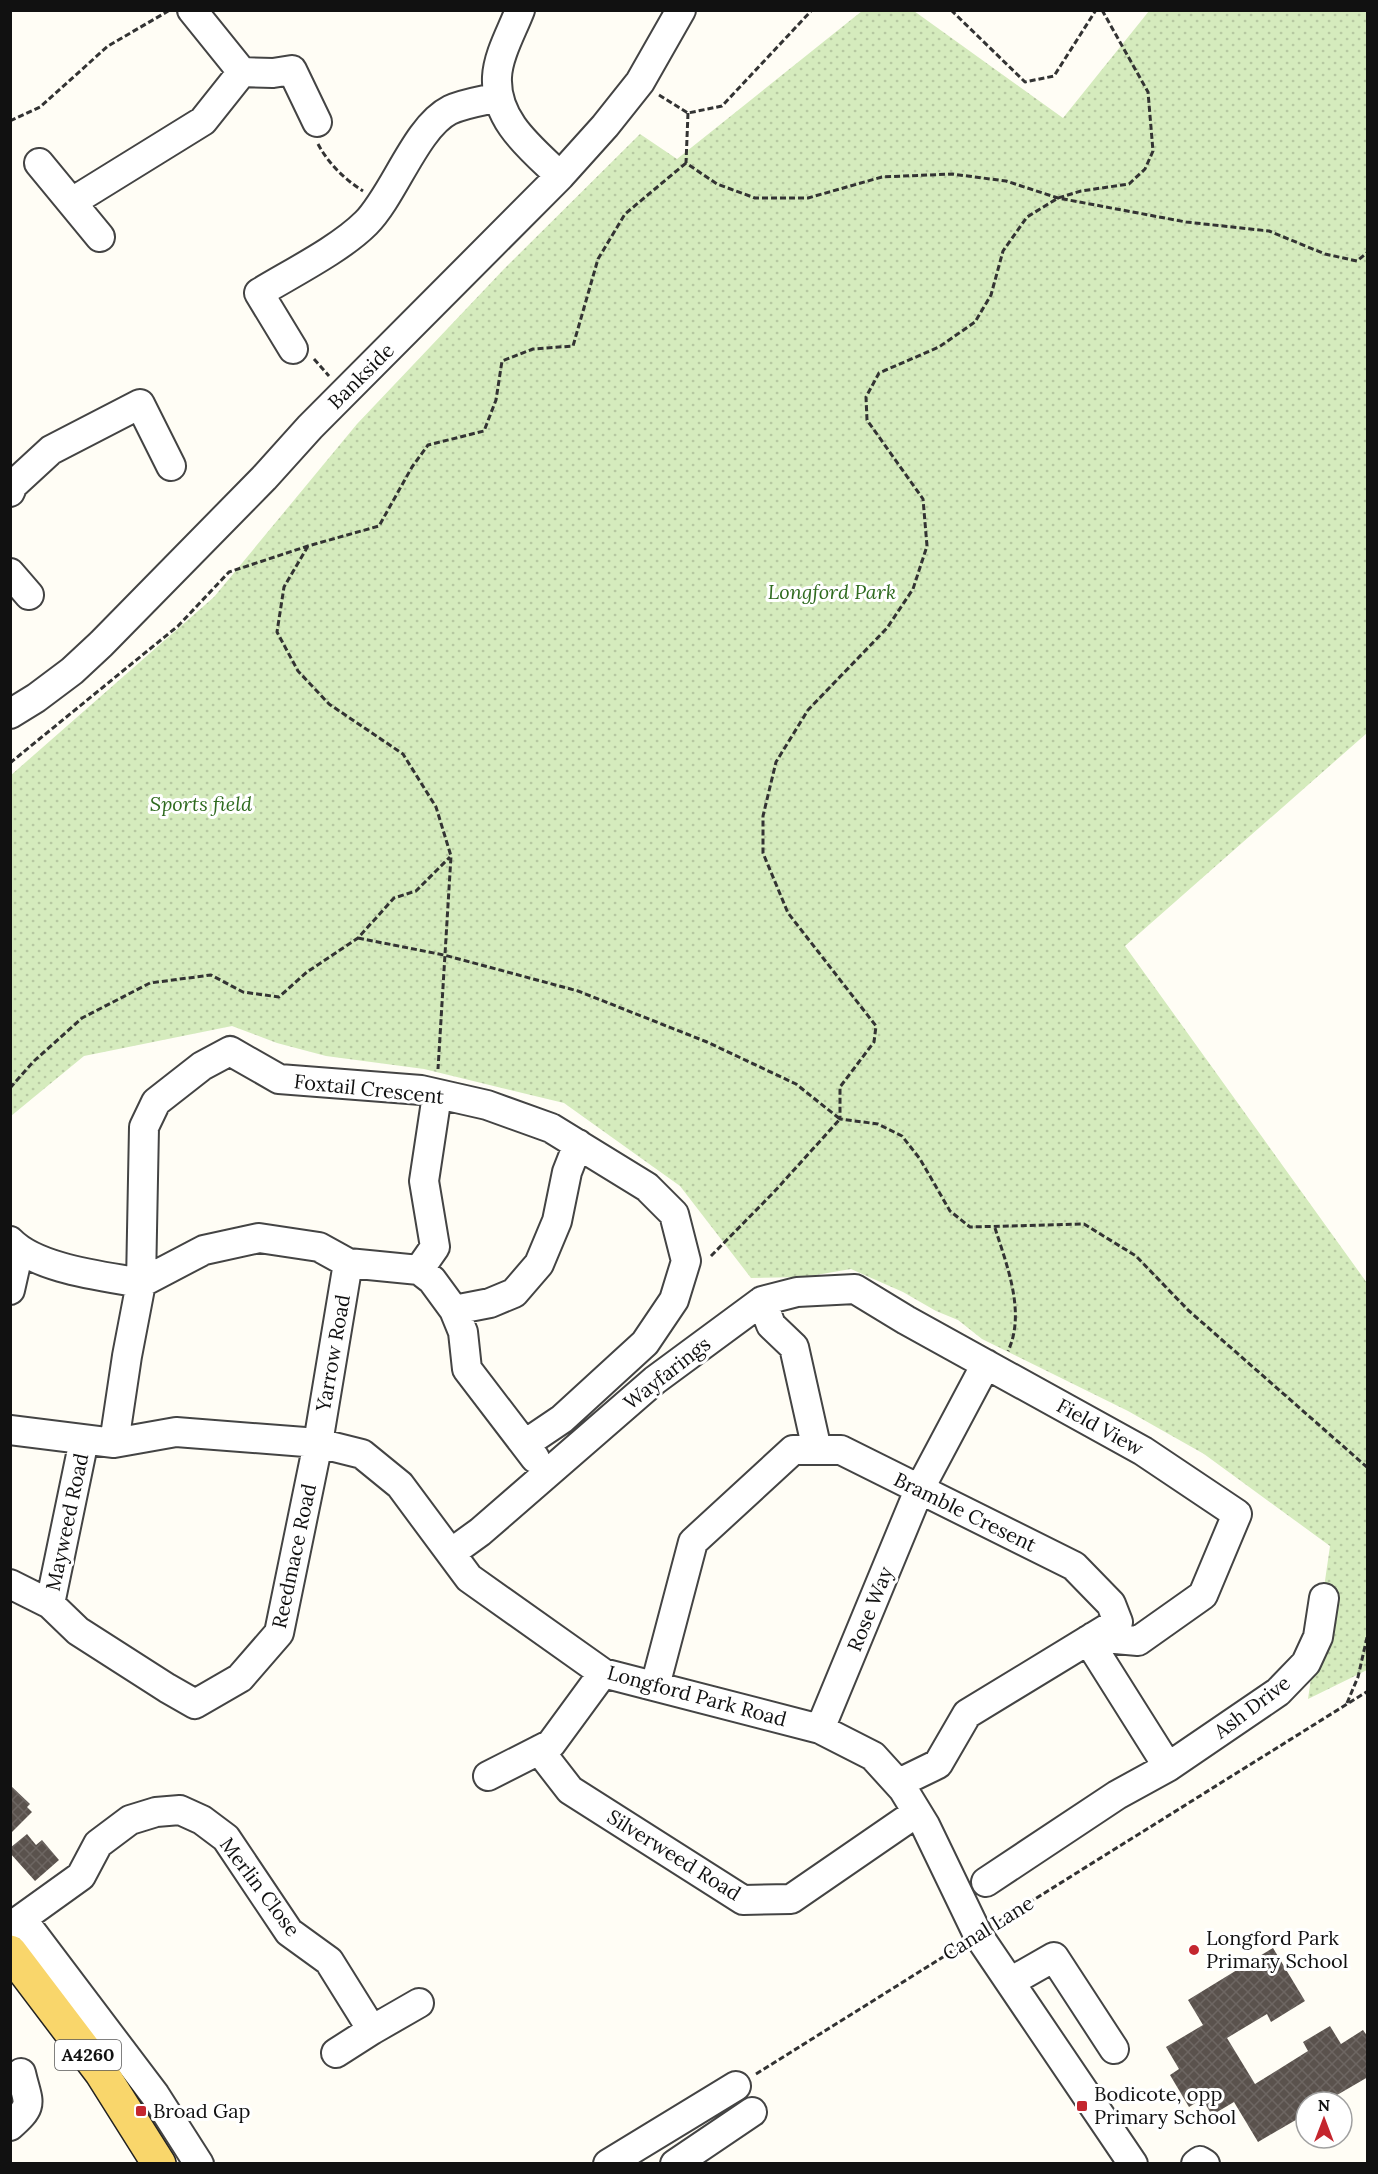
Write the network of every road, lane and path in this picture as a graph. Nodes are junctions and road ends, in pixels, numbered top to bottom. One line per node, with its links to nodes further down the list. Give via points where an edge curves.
1 (170, 10): 13 (path, via 108,46 40,107)
2 (192, 10): 9 (street)
3 (520, 10): 11 (street, via 497,75)
4 (681, 10): 10 (street, Bankside)
5 (812, 10): 12 (path, via 722,106)
6 (951, 10): 7 (path, via 1025,82 1054,76)
7 (1096, 10)
8 (1102, 10): 18 (path, via 1148,92 1153,151 1145,169 1129,184)
9 (242, 72): 14 (street, via 273,73 301,64); 19 (street, via 204,121)
10 (640, 82): 12 (path); 17 (street, Bankside)
11 (499, 97): 17 (street, via 506,118 519,136); 20 (street, via 455,108 438,118)
12 (688, 113): 16 (path)
13 (10, 121)
14 (317, 122): 20 (path, via 311,132 324,155 353,185)
15 (39, 163): 19 (street)
16 (686, 163): 18 (path, via 717,184 754,198 808,198 882,177 952,174 1006,182); 27 (path, via 624,214 598,259 573,346 533,349 502,361 496,400 484,430 428,445 379,526)
17 (560, 176): 24 (street, Bankside)
18 (1058, 198): 22 (path, via 1185,222 1269,231 1324,254 1356,261); 37 (path, via 1027,217 1003,251 991,296 975,322 939,347 879,373 866,397 867,420 923,499 927,546 913,589 887,628 808,710 776,762 763,816 763,852 788,913 876,1026 874,1042 840,1087)
19 (72, 202): 21 (street)
20 (382, 203): 23 (street, via 351,236 259,293)
21 (100, 237)
22 (1368, 252)
23 (293, 349): 24 (path, via 304,348)
24 (344, 393): 30 (street, Bankside, via 101,644 36,699)
25 (171, 466): 26 (street, via 140,404 51,450)
26 (10, 492)
27 (308, 546): 31 (path, via 229,572 178,626); 32 (path, via 284,587 277,632 298,671 328,704 403,754 436,807)
28 (10, 573): 29 (street)
29 (29, 595)
30 (10, 714)
31 (10, 763)
32 (451, 856): 33 (path, via 416,891 394,897); 34 (path)
33 (358, 938): 34 (path); 35 (path, via 307,972 279,997 243,992 211,975 150,983 82,1018)
34 (444, 955): 36 (path); 37 (path, via 578,991 707,1042 796,1084)
35 (10, 1088)
36 (437, 1095): 38 (street, Foxtail Crescent, via 487,1105 551,1128); 43 (street, via 424,1181 435,1246); 44 (street, Foxtail Crescent, via 421,1090 279,1079 230,1051 202,1066 156,1102 144,1127)
37 (840, 1119): 39 (path, via 878,1124 902,1136 950,1210 970,1227); 41 (path, via 706,1260)
38 (578, 1144): 41 (street, Foxtail Crescent, via 647,1187 674,1214); 47 (street, via 567,1172 557,1221 539,1264 514,1293 490,1303)
39 (995, 1228): 48 (path, via 1014,1287 1015,1337); 55 (path, via 1084,1224 1136,1256 1188,1310)
40 (15, 1246): 44 (street, via 62,1268); 45 (street)
41 (686, 1261): 53 (street, via 674,1300 645,1343 562,1419)
42 (348, 1263): 43 (street); 44 (street, via 319,1247 259,1238 204,1250); 52 (street, Yarrow Road)
43 (419, 1270): 47 (street, via 432,1280)
44 (141, 1283): 51 (street)
45 (10, 1290)
46 (762, 1302): 48 (street, Field View, via 797,1292 855,1289); 54 (street, via 771,1325 794,1347); 56 (street, Wayfarings, via 655,1380)
47 (454, 1310): 53 (street, via 463,1332 467,1370)
48 (992, 1367): 57 (street, Rose Way); 63 (street, Field View, via 1143,1451 1237,1514 1203,1595 1138,1641)
49 (10, 1430): 50 (street, Longford Park Road)
50 (84, 1440): 51 (street, Longford Park Road); 61 (street, Mayweed Road)
51 (114, 1443): 52 (street, Longford Park Road, via 176,1432)
52 (318, 1443): 58 (street, Longford Park Road, via 362,1454 400,1485); 61 (street, Reedmace Road, via 279,1634 240,1678 195,1704 78,1631)
53 (525, 1444): 56 (street)
54 (817, 1450): 57 (street, Bramble Cresent, via 841,1450); 65 (street, Bramble Cresent, via 793,1450 693,1542)
55 (1368, 1468)
56 (547, 1473): 58 (street, Wayfarings)
57 (919, 1490): 63 (street, Bramble Cresent, via 1074,1566 1111,1604 1118,1622); 68 (street, Rose Way)
58 (451, 1553): 64 (street, Longford Park Road, via 470,1578)
59 (10, 1584): 61 (street)
60 (1324, 1598): 70 (street, Ash Drive, via 1318,1637 1306,1663 1278,1692)
61 (50, 1604)
62 (1368, 1633): 67 (path)
63 (1091, 1639): 70 (street); 72 (street, Bramble Cresent, via 967,1714 938,1764)
64 (603, 1673): 65 (street, Longford Park Road); 69 (street, via 551,1744)
65 (655, 1686): 68 (street, Longford Park Road)
66 (1368, 1691): 67 (path, Canal Lane)
67 (1347, 1704): 76 (path, Canal Lane)
68 (820, 1729): 72 (street, Longford Park Road, via 873,1756)
69 (539, 1750): 71 (street); 73 (street, Silverweed Road, via 570,1790 743,1900 791,1899)
70 (1168, 1767): 74 (street, Ash Drive, via 1117,1795)
71 (488, 1776)
72 (898, 1783): 73 (street, Longford Park Road)
73 (916, 1813): 76 (street, Longford Park Road)
74 (986, 1882)
75 (16, 1923): 80 (street, Merlin Close, via 81,1876 98,1844 130,1820 180,1810 226,1838 289,1932 329,1961); 89 (street, via 155,2095)
76 (978, 1935): 78 (street, Longford Park Road); 84 (path, Canal Lane)
77 (10, 1952): 88 (main road, A4260, via 101,2073)
78 (1010, 1982): 81 (street, via 1054,1957); 91 (street, Longford Park Road)
79 (419, 2003): 80 (street)
80 (372, 2030): 82 (street)
81 (1114, 2049)
82 (336, 2053)
83 (21, 2073): 86 (street, via 29,2105 26,2113)
84 (736, 2086): 90 (street)
85 (752, 2112): 87 (street)
86 (10, 2126)
87 (680, 2162)
88 (159, 2163)
89 (199, 2163)
90 (608, 2163)
91 (1133, 2163)
92 (1196, 2163): 93 (street)
93 (1205, 2163)

